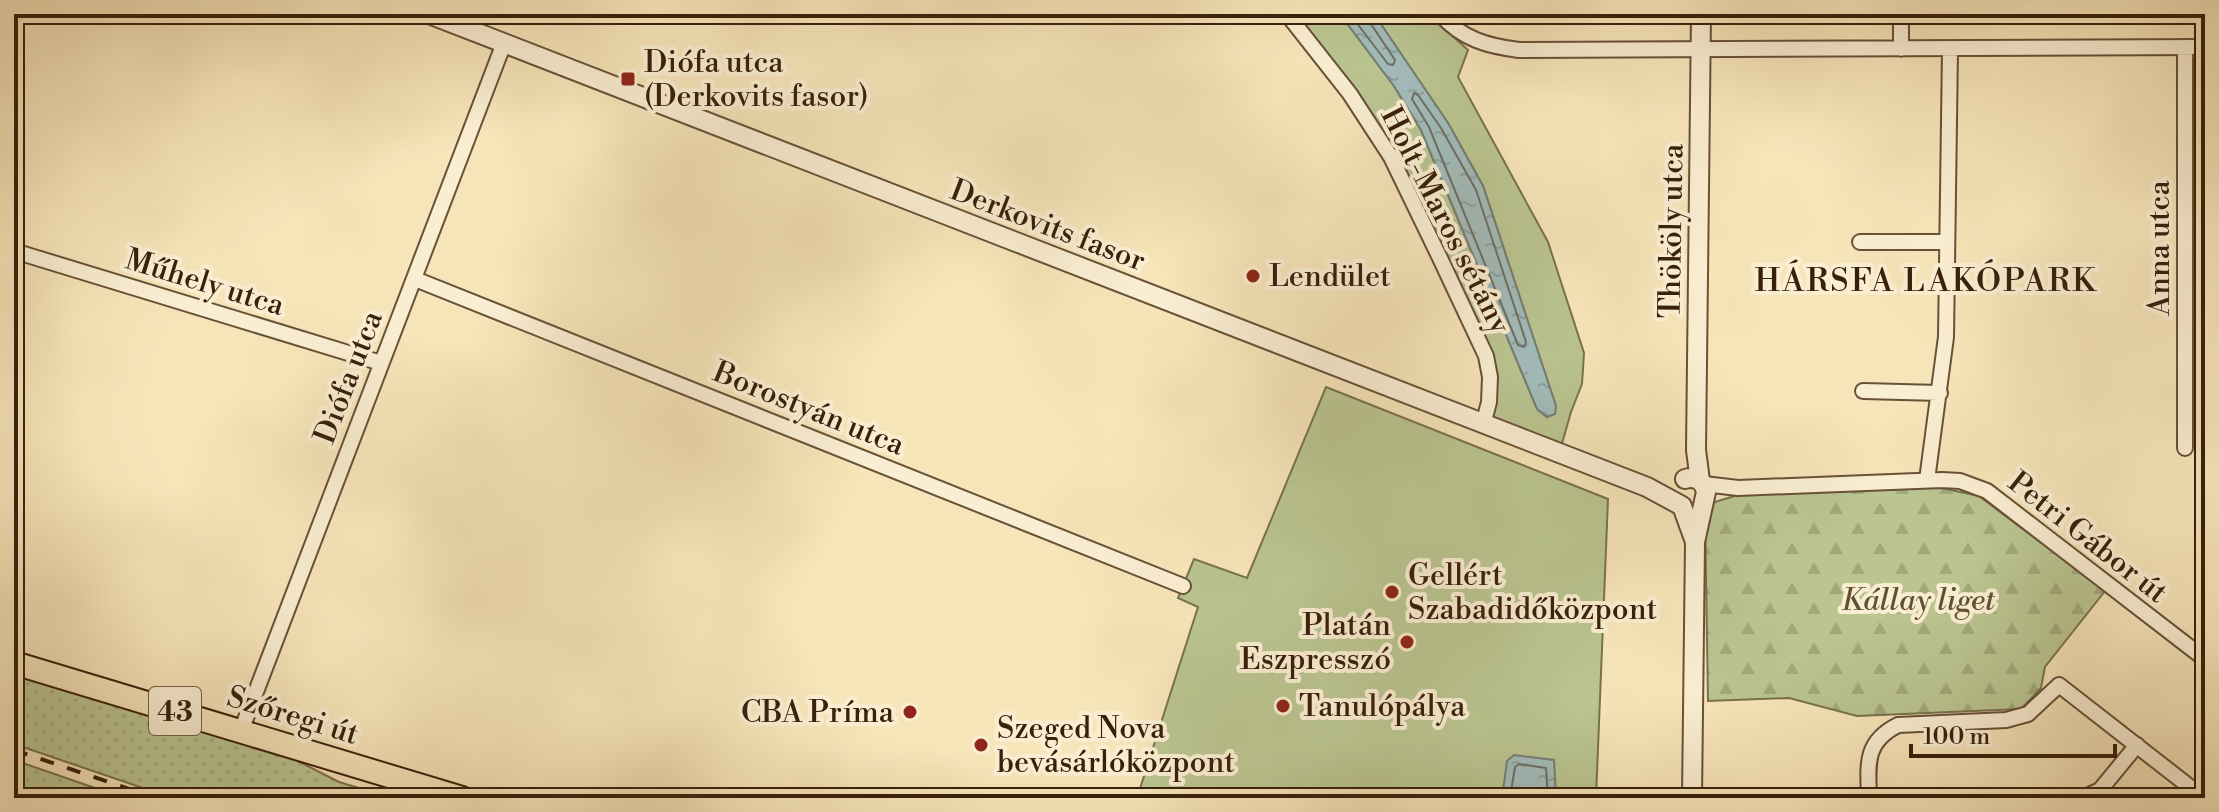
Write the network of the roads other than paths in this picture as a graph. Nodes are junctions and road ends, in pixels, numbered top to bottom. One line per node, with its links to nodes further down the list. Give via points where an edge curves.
1 (429, 14): 6 (street, Derkovits fasor)
2 (1287, 14): 19 (street, Holt-Maros sétány, via 1391,157 1439,256 1486,356 1489,389)
3 (1440, 14): 11 (street, via 1466,38 1497,48)
4 (1701, 14): 11 (street, Thököly utca)
5 (1901, 14): 9 (street)
6 (504, 43): 15 (street, Diófa utca); 19 (street, Derkovits fasor)
7 (2185, 47): 8 (street); 10 (street); 20 (street, Anna utca)
8 (2205, 47)
9 (1901, 49): 10 (street); 11 (street)
10 (1950, 49): 13 (street)
11 (1701, 50): 23 (street, Thököly utca)
12 (1860, 242): 13 (street)
13 (1947, 242): 18 (street)
14 (14, 251): 16 (street, Műhely utca)
15 (415, 279): 16 (street, Diófa utca); 26 (street, Borostyán utca)
16 (381, 363): 29 (street, Diófa utca)
17 (1863, 391): 18 (street)
18 (1940, 393): 21 (street)
19 (1483, 425): 22 (street, Derkovits fasor)
20 (2185, 448)
21 (1927, 480): 23 (street, Petri Gábor út); 27 (street, Petri Gábor út, via 1960,481 1987,491)
22 (1647, 487): 23 (street); 24 (street, Derkovits fasor)
23 (1696, 489): 24 (street, via 1675,495); 25 (street)
24 (1680, 504): 25 (street)
25 (1695, 542): 33 (street)
26 (1183, 586)
27 (2205, 659)
28 (14, 663): 29 (main road, Szőregi út / 43)
29 (241, 731): 32 (main road, Szőregi út / 43)
30 (2137, 745): 31 (street); 34 (street, via 2059,685 2028,714 2006,720 1898,725 1886,731 1868,759); 35 (street, via 2100,790)
31 (2203, 796)
32 (462, 798)
33 (1692, 798)
34 (1869, 798)
35 (2083, 798)

